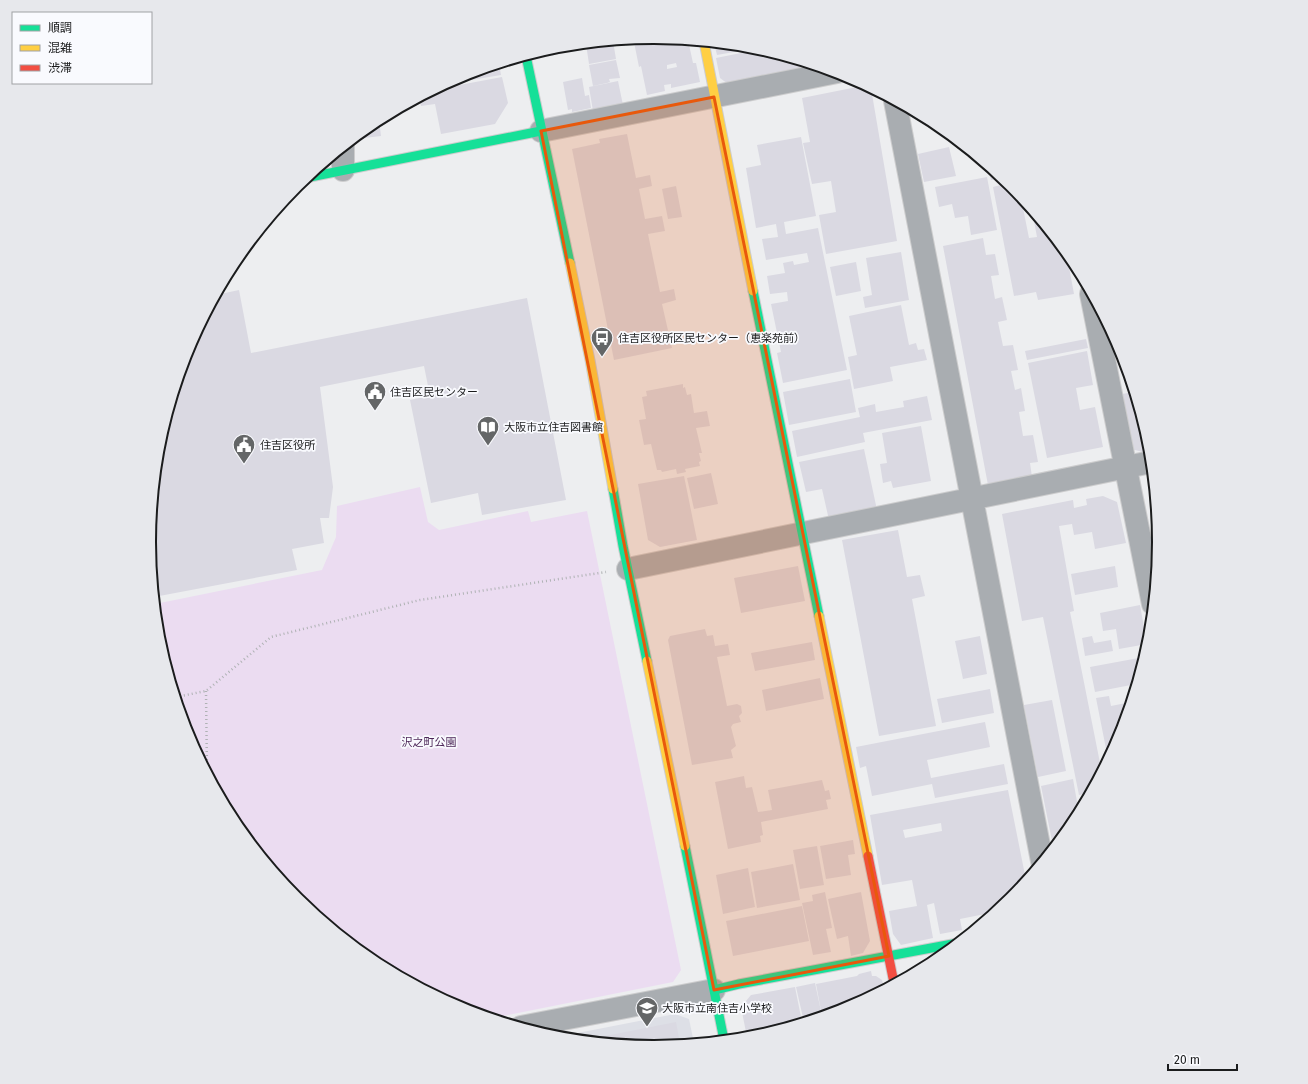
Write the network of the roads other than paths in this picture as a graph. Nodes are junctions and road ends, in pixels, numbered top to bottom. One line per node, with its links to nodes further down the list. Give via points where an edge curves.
1 (705, 47): 4 (street)
2 (527, 61): 6 (street)
3 (825, 74): 4 (street)
4 (714, 97): 6 (street); 14 (street)
5 (895, 107): 13 (street)
6 (541, 131): 8 (street); 15 (street, via 590,360)
7 (343, 153): 8 (street)
8 (344, 170): 9 (street)
9 (318, 175)
10 (1094, 310): 12 (street)
11 (1145, 463): 12 (street)
12 (1126, 467): 13 (street); 16 (street)
13 (972, 499): 14 (street); 17 (street)
14 (803, 534): 15 (street); 19 (street)
15 (628, 569): 21 (street)
16 (1150, 588)
17 (1041, 855)
18 (946, 945): 19 (street)
19 (889, 956): 20 (street); 21 (street)
20 (893, 978)
21 (714, 990): 22 (street); 23 (street)
22 (533, 1025)
23 (723, 1035)

